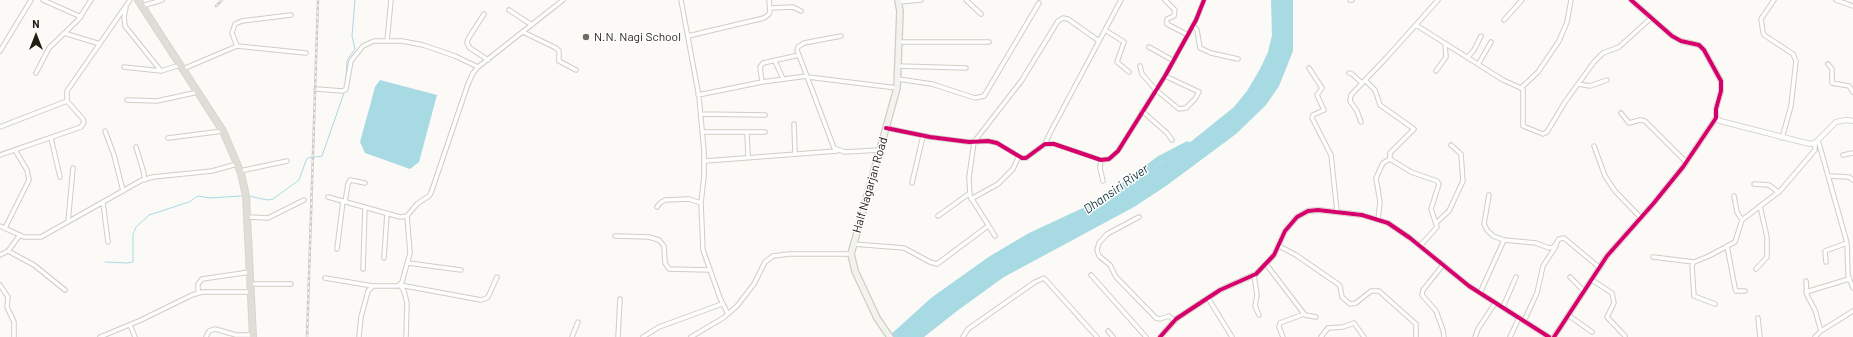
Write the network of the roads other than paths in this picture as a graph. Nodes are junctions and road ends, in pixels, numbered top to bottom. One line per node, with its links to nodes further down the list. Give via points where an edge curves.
1 (31, 0): 54 (street)
2 (43, 0): 32 (street)
3 (91, 0): 32 (street)
4 (130, 0): 24 (street)
5 (162, 0): 22 (street)
6 (391, 0): 45 (street)
7 (563, 0): 35 (street)
8 (681, 0): 42 (street)
9 (769, 0): 26 (street)
10 (921, 0): 21 (street)
11 (966, 0): 30 (street)
12 (1121, 0): 38 (street)
13 (1165, 0): 41 (street, via 1175,10 1174,16 1167,19 1167,24)
14 (1204, 0): 36 (street)
15 (1438, 0): 37 (street)
16 (1522, 0): 34 (street)
17 (1571, 0): 86 (street, via 1567,22 1559,40 1538,72)
18 (1632, 0): 33 (street)
19 (1774, 0): 112 (street, via 1761,19 1764,35 1793,54 1796,61 1791,106)
20 (1836, 0): 25 (street)
21 (898, 1): 47 (main road, Half Nagarjan Road)
22 (140, 3): 67 (highway)
23 (1039, 3): 80 (street, via 984,96 975,98 932,84)
24 (127, 5): 51 (street); 72 (street, via 125,26)
25 (1853, 6)
26 (770, 8): 28 (street, via 793,7); 42 (street, via 769,14 764,18)
27 (510, 10): 35 (street)
28 (801, 11)
29 (484, 14): 59 (street, via 467,43)
30 (981, 14)
31 (291, 15): 52 (street, via 234,24 232,33)
32 (81, 17): 40 (street)
33 (1651, 18): 84 (street, via 1619,47 1603,53); 98 (street, via 1672,36 1699,45 1704,50 1721,81)
34 (1504, 20)
35 (532, 25): 39 (street)
36 (1193, 25): 41 (street); 58 (street, via 1197,30 1200,48)
37 (1416, 25): 50 (street); 82 (street)
38 (1105, 30): 46 (street); 74 (street, via 1124,42 1117,62)
39 (523, 32): 59 (street); 71 (street, via 556,48 559,52 559,61)
40 (64, 33): 51 (street); 75 (street, via 49,48)
41 (1188, 35): 61 (street)
42 (688, 36): 91 (street)
43 (841, 36): 56 (street, via 804,43 798,47)
44 (1481, 36): 57 (street)
45 (387, 40): 68 (street, via 440,50); 87 (street, via 369,43 359,50 350,64 348,84 343,91)
46 (1099, 41): 115 (street, via 1068,19 1058,21 1022,80); 116 (street)
47 (899, 42): 48 (street); 64 (main road, Half Nagarjan Road)
48 (989, 42)
49 (1491, 42): 62 (street)
50 (1445, 43): 57 (street); 73 (street, via 1446,56)
51 (100, 44): 93 (street, via 67,91)
52 (237, 46): 55 (street); 67 (street)
53 (1149, 47): 61 (street)
54 (0, 51)
55 (306, 53)
56 (799, 55): 60 (street); 77 (street)
57 (1468, 57): 62 (street)
58 (1238, 59)
59 (488, 60): 68 (street)
60 (776, 61): 79 (street); 83 (street, via 761,65)
61 (1174, 61): 78 (street)
62 (1479, 63): 86 (street, via 1503,80)
63 (1828, 64): 90 (street, via 1832,69 1832,83 1849,86)
64 (898, 66): 69 (street); 80 (main road, Half Nagarjan Road)
65 (1140, 66): 88 (street, via 1142,74)
66 (124, 67): 72 (street)
67 (182, 67): 72 (street); 89 (highway)
68 (478, 67): 161 (street, via 468,84 431,193)
69 (966, 68)
70 (1309, 68): 159 (street, via 1322,88 1317,95 1324,110 1313,115 1312,120 1331,155)
71 (576, 70)
72 (161, 71)
73 (1436, 71)
74 (1129, 72)
75 (36, 73)
76 (1349, 73): 82 (street)
77 (808, 76): 79 (street); 85 (street); 122 (street, via 834,148)
78 (1165, 76): 88 (street); 88 (street, via 1198,91 1199,94 1181,110)
79 (783, 79): 83 (street)
80 (898, 79): 85 (main road, Half Nagarjan Road)
81 (1607, 80): 84 (street, via 1590,86)
82 (1363, 81): 100 (street, via 1349,97); 129 (street, via 1375,90 1380,105 1414,129 1390,153)
83 (762, 82): 91 (street)
84 (1578, 84): 86 (street, via 1547,132 1543,134 1523,126 1524,92)
85 (897, 88): 103 (main road, Half Nagarjan Road)
86 (1521, 88)
87 (316, 89)
88 (1156, 90): 94 (street)
89 (198, 92): 92 (street, via 157,101); 105 (highway)
90 (1853, 92)
91 (698, 95): 96 (street)
92 (127, 100)
93 (67, 101): 102 (street); 110 (street, via 83,119 83,125)
94 (1142, 111): 113 (street); 130 (street, via 1115,154 1109,159)
95 (1621, 113): 133 (street, via 1629,123 1645,121)
96 (701, 114): 97 (street); 106 (street)
97 (765, 114)
98 (1716, 118): 112 (street); 133 (street)
99 (1853, 121): 114 (street, via 1836,122)
100 (1361, 122)
101 (794, 124): 124 (street)
102 (0, 127)
103 (886, 128): 109 (street); 121 (main road, Half Nagarjan Road)
104 (105, 131): 145 (street)
105 (223, 131): 111 (street); 134 (highway)
106 (702, 132): 107 (street); 132 (street)
107 (747, 132): 108 (street); 128 (street)
108 (765, 132)
109 (923, 136): 115 (street); 143 (street)
110 (52, 138): 120 (street); 138 (street)
111 (168, 138)
112 (1782, 138): 114 (street, via 1803,144)
113 (1172, 140)
114 (1817, 141): 137 (street); 146 (street, via 1815,150)
115 (974, 142): 127 (street, via 997,143); 147 (street, via 969,177)
116 (1045, 144): 127 (street, via 1026,158); 130 (street, via 1054,144)
117 (1451, 145): 169 (street, via 1461,154 1463,181 1449,211)
118 (1594, 146): 165 (street, via 1605,176 1615,191)
119 (136, 147): 139 (street, via 144,170)
120 (15, 150): 125 (street); 172 (street, via 27,170 29,180)
121 (879, 150): 122 (street); 179 (main road, Half Nagarjan Road)
122 (838, 151): 124 (street)
123 (1853, 153): 126 (street)
124 (795, 154): 128 (street)
125 (0, 155)
126 (1843, 155)
127 (1019, 156): 151 (street, via 1013,169 998,184)
128 (748, 157): 132 (street)
129 (1390, 159): 166 (street, via 1383,163 1376,178 1380,202); 169 (street, via 1411,172 1438,182 1431,209)
130 (1101, 160): 141 (street)
131 (287, 161): 136 (street)
132 (705, 161): 155 (street)
133 (1686, 162): 165 (street)
134 (237, 164): 136 (highway); 139 (street, via 212,171)
135 (73, 168): 168 (street)
136 (240, 171): 163 (highway, via 246,196)
137 (1828, 176): 140 (street, via 1849,177); 178 (street)
138 (60, 177)
139 (144, 180): 145 (street)
140 (1853, 180)
141 (1103, 181)
142 (365, 183): 153 (street, via 350,180)
143 (912, 183)
144 (1754, 184): 146 (street, via 1769,185)
145 (123, 191): 154 (street)
146 (1778, 192): 156 (street)
147 (970, 193): 151 (street); 162 (street)
148 (1489, 195): 176 (street, via 1484,227 1493,236)
149 (1734, 196): 167 (street, via 1737,212)
150 (328, 197): 153 (street)
151 (971, 199): 171 (street)
152 (304, 200): 163 (street, via 268,218)
153 (344, 202): 157 (street); 184 (street)
154 (103, 203): 168 (street); 177 (street)
155 (701, 203): 158 (street, via 665,200); 199 (street, via 703,250)
156 (1760, 206): 167 (street); 197 (street, via 1766,237 1766,257)
157 (365, 207): 160 (street); 196 (street)
158 (657, 207)
159 (1337, 211): 166 (street); 181 (street, via 1308,211 1302,214 1285,231)
160 (387, 213): 161 (street); 189 (street)
161 (407, 216): 192 (street, via 410,238)
162 (938, 216)
163 (247, 217): 200 (highway)
164 (1138, 217): 237 (street, via 1107,234 1099,243 1097,250 1100,258 1111,266 1116,277 1156,318 1160,320 1169,316)
165 (1641, 218): 195 (street, via 1607,256)
166 (1378, 220): 182 (street)
167 (1742, 220): 183 (street, via 1735,242)
168 (68, 222): 173 (street, via 41,237)
169 (1437, 222): 182 (street, via 1436,229)
170 (0, 226): 172 (street)
171 (988, 226): 175 (street); 179 (street, via 937,264 904,248)
172 (5, 228): 173 (street)
173 (20, 236): 185 (street)
174 (615, 236): 199 (street, via 649,237 659,240 664,246 665,263 669,269)
175 (995, 236)
176 (1504, 240): 180 (street, via 1536,243 1549,248); 222 (street)
177 (108, 242)
178 (1847, 243): 191 (street, via 1825,251); 207 (street)
179 (853, 244): 186 (main road, Half Nagarjan Road)
180 (1556, 244): 195 (street, via 1561,238 1567,239); 236 (street, via 1556,249 1543,266 1537,294)
181 (1279, 246): 193 (street); 266 (street, via 1338,284 1342,297 1350,304 1356,303 1371,291 1379,291 1416,324)
182 (1420, 246): 194 (street)
183 (1727, 246): 190 (street); 218 (street, via 1734,288 1736,291)
184 (337, 249)
185 (8, 251): 187 (street); 216 (street, via 34,265)
186 (851, 254): 230 (street, via 773,256 765,262 748,293); 256 (main road, Half Nagarjan Road, via 855,271 877,318)
187 (0, 255)
188 (1653, 257): 190 (street)
189 (384, 258)
190 (1694, 262): 227 (street, via 1694,296)
191 (1826, 262)
192 (408, 263): 198 (street); 213 (street)
193 (1266, 264): 202 (street); 231 (street)
194 (1443, 265): 222 (street); 267 (street, via 1423,290 1422,295 1436,311)
195 (1600, 268): 208 (street)
196 (363, 269)
197 (1756, 269)
198 (461, 270)
199 (710, 270): 226 (street)
200 (250, 272): 210 (highway); 221 (street, via 202,279 198,284)
201 (1091, 275): 260 (street)
202 (1254, 275): 223 (street); 232 (street, via 1257,295 1255,306)
203 (497, 277): 213 (street, via 487,298 481,300)
204 (1516, 277): 228 (street)
205 (1570, 277): 217 (street)
206 (325, 278): 214 (street)
207 (1849, 279): 215 (street); 220 (street)
208 (1592, 280): 217 (street); 245 (street, via 1612,293 1614,303 1607,317)
209 (1806, 281): 220 (street)
210 (251, 284): 211 (street); 219 (highway)
211 (291, 284)
212 (0, 285): 246 (street, via 8,297 7,307 14,322)
213 (400, 285): 214 (street); 251 (street, via 407,303)
214 (374, 286): 250 (street, via 368,291 365,300)
215 (1853, 288)
216 (65, 290)
217 (1584, 291): 233 (street)
218 (1745, 291)
219 (251, 292): 221 (street); 243 (highway)
220 (1806, 292): 241 (street)
221 (198, 293): 239 (street)
222 (1480, 293): 225 (street)
223 (1208, 298): 237 (street); 262 (street)
224 (620, 299): 253 (street)
225 (1495, 303): 228 (street); 268 (street)
226 (722, 304): 230 (street); 254 (street, via 659,327)
227 (1715, 304)
228 (1503, 308): 236 (street)
229 (1853, 311): 241 (street)
230 (728, 314): 255 (street)
231 (1304, 314): 234 (street); 263 (street, via 1280,323)
232 (1259, 315)
233 (1568, 315): 242 (street); 270 (street)
234 (1316, 317)
235 (1758, 318): 271 (street)
236 (1521, 320): 244 (street); 269 (street)
237 (1175, 321): 261 (street)
238 (578, 322): 252 (street)
239 (130, 325): 247 (street); 248 (street)
240 (1108, 331): 259 (street)
241 (1821, 331): 272 (street)
242 (1592, 332)
243 (253, 336): 249 (street, via 236,335 215,329 209,331)
244 (1545, 336)
245 (1626, 336)
246 (14, 337)
247 (100, 337)
248 (135, 337)
249 (206, 337)
250 (358, 337)
251 (406, 337)
252 (572, 337)
253 (618, 337)
254 (644, 337)
255 (691, 337)
256 (890, 337)
257 (963, 337): 258 (street, via 968,329 1044,278)
258 (1097, 337)
259 (1113, 337)
260 (1146, 337)
261 (1160, 337)
262 (1232, 337)
263 (1283, 337)
264 (1321, 337): 265 (street, via 1328,328 1344,327 1354,323)
265 (1364, 337)
266 (1416, 337)
267 (1444, 337)
268 (1475, 337)
269 (1510, 337)
270 (1554, 337)
271 (1760, 337)
272 (1815, 337)

